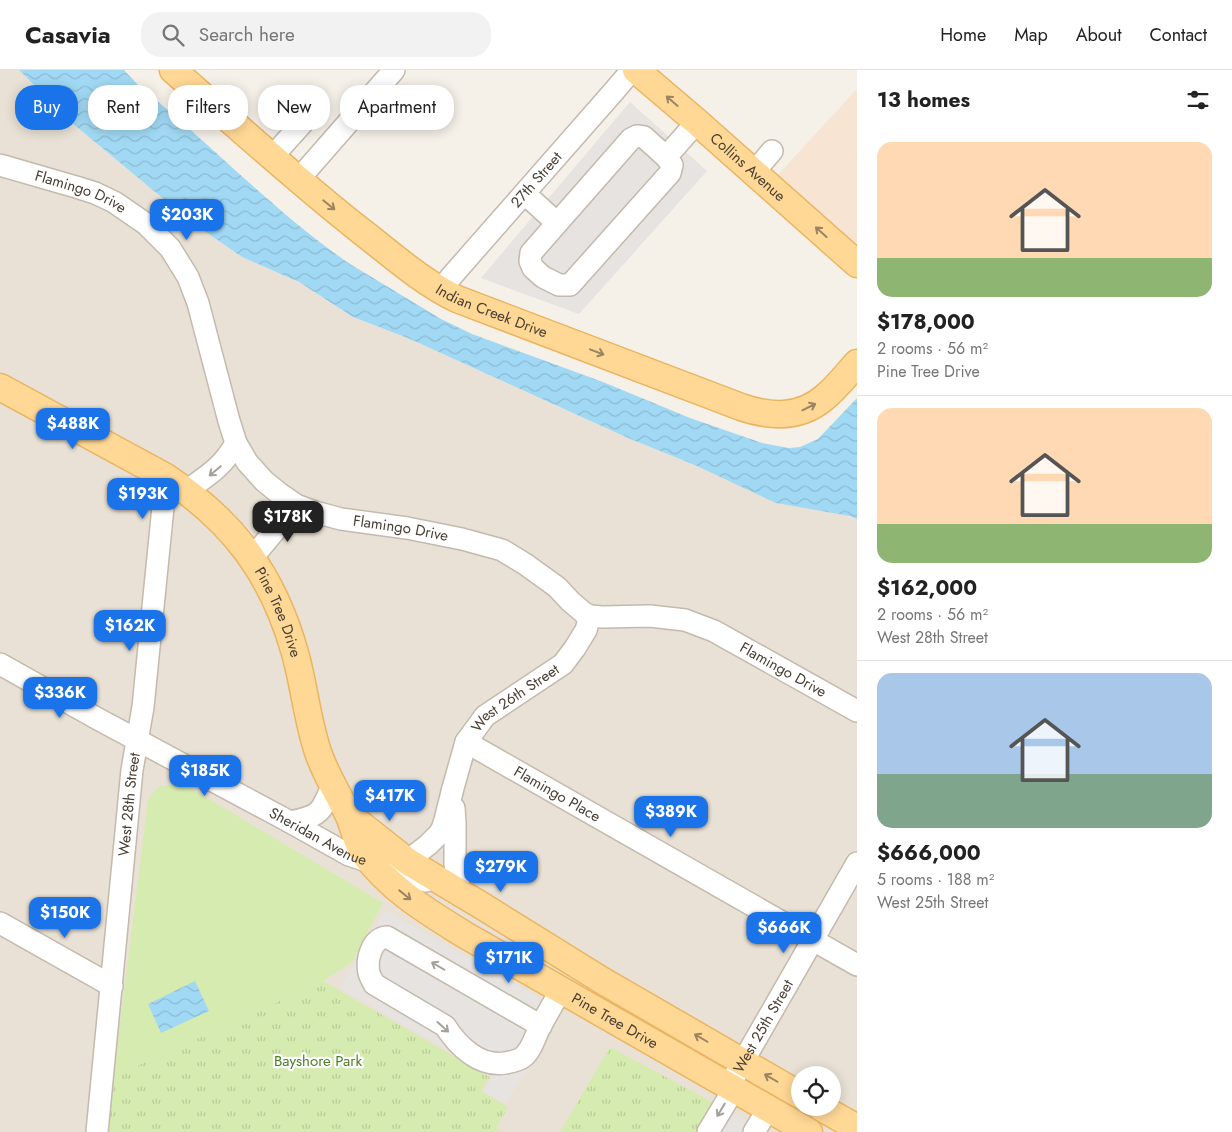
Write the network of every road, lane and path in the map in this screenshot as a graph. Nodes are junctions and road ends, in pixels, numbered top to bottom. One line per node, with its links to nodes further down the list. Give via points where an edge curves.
1 (173, 70): 9 (main road, Indian Creek Drive)
2 (394, 70): 12 (street)
3 (632, 70): 13 (street, 27th Street)
4 (636, 70): 5 (main road, Collins Avenue, one-way to 4)
5 (697, 122): 8 (street); 11 (main road, Collins Avenue)
6 (296, 130): 9 (street)
7 (772, 151): 11 (street)
8 (666, 156): 14 (street, via 644,137 631,139); 14 (street, via 672,165 670,173 570,286 559,285 543,277 530,260 531,253)
9 (272, 157): 12 (main road, Indian Creek Drive)
10 (0, 165): 21 (street, Flamingo Drive, via 95,193 114,202 146,224 170,248 188,277 198,303)
11 (754, 172): 15 (main road, Collins Avenue, one-way to 11)
12 (298, 180): 16 (main road, Indian Creek Drive, one-way to 16, via 396,259)
13 (524, 194): 14 (street); 16 (street, 27th Street)
14 (557, 223)
15 (857, 264)
16 (442, 290): 19 (main road, Indian Creek Drive, one-way to 19, via 505,318 758,412 778,415 802,410 822,399)
17 (857, 351): 19 (main road)
18 (857, 362): 19 (main road, Indian Creek Drive)
19 (839, 383)
20 (0, 387): 22 (main road, Pine Tree Drive)
21 (236, 443): 22 (street, one-way to 22, via 212,473); 23 (street, Flamingo Drive, via 264,481)
22 (176, 484): 24 (main road, Pine Tree Drive, via 224,523); 28 (street, West 28th Street)
23 (296, 505): 24 (street); 25 (street, Flamingo Drive, via 341,519 408,528 502,550 557,587)
24 (252, 558): 30 (main road, Pine Tree Drive, via 272,592 290,636 312,735)
25 (590, 616): 27 (street, Flamingo Drive, via 650,616 685,620 714,631); 29 (street, West 26th Street, via 576,648 563,664 485,716)
26 (0, 664): 28 (street, Sheridan Avenue)
27 (857, 711)
28 (138, 740): 33 (street, Sheridan Avenue); 41 (street, West 28th Street, via 132,770)
29 (466, 742): 31 (street, West 26th Street); 39 (street, Flamingo Place)
30 (332, 786): 32 (main road, Pine Tree Drive); 33 (street, via 318,813)
31 (453, 788): 35 (street, West 26th Street, via 439,834); 37 (street, West 26th Street, via 454,864)
32 (349, 815): 34 (main road, Pine Tree Drive, via 360,847); 35 (main road, Pine Tree Drive)
33 (290, 822): 34 (street, Sheridan Avenue, via 349,855)
34 (370, 861): 37 (street, Sheridan Avenue); 42 (main road, Pine Tree Drive, one-way to 42, via 386,879 429,912)
35 (407, 861): 37 (main road, Pine Tree Drive)
36 (857, 863): 39 (street, West 25th Street)
37 (460, 892): 44 (main road, Pine Tree Drive, one-way to 37, via 603,981)
38 (0, 923): 41 (street)
39 (813, 939): 40 (street, Flamingo Place); 44 (street, West 25th Street)
40 (857, 965)
41 (112, 986): 51 (street, West 28th Street)
42 (561, 990): 43 (street); 45 (main road, Pine Tree Drive)
43 (541, 1026): 43 (street, one-way to 43, via 387,937 376,942 371,951 369,974 374,984 445,1026 473,1056 500,1064 512,1062 523,1057)
44 (743, 1062): 45 (street, West 25th Street); 46 (main road, Pine Tree Drive, one-way to 44)
45 (731, 1087): 47 (main road, Pine Tree Drive); 52 (street, West 25th Street, one-way to 52)
46 (791, 1090)
47 (768, 1109): 50 (main road, Pine Tree Drive); 53 (street)
48 (836, 1116): 49 (main road)
49 (857, 1128)
50 (803, 1130)
51 (97, 1132)
52 (708, 1132)
53 (754, 1132)

